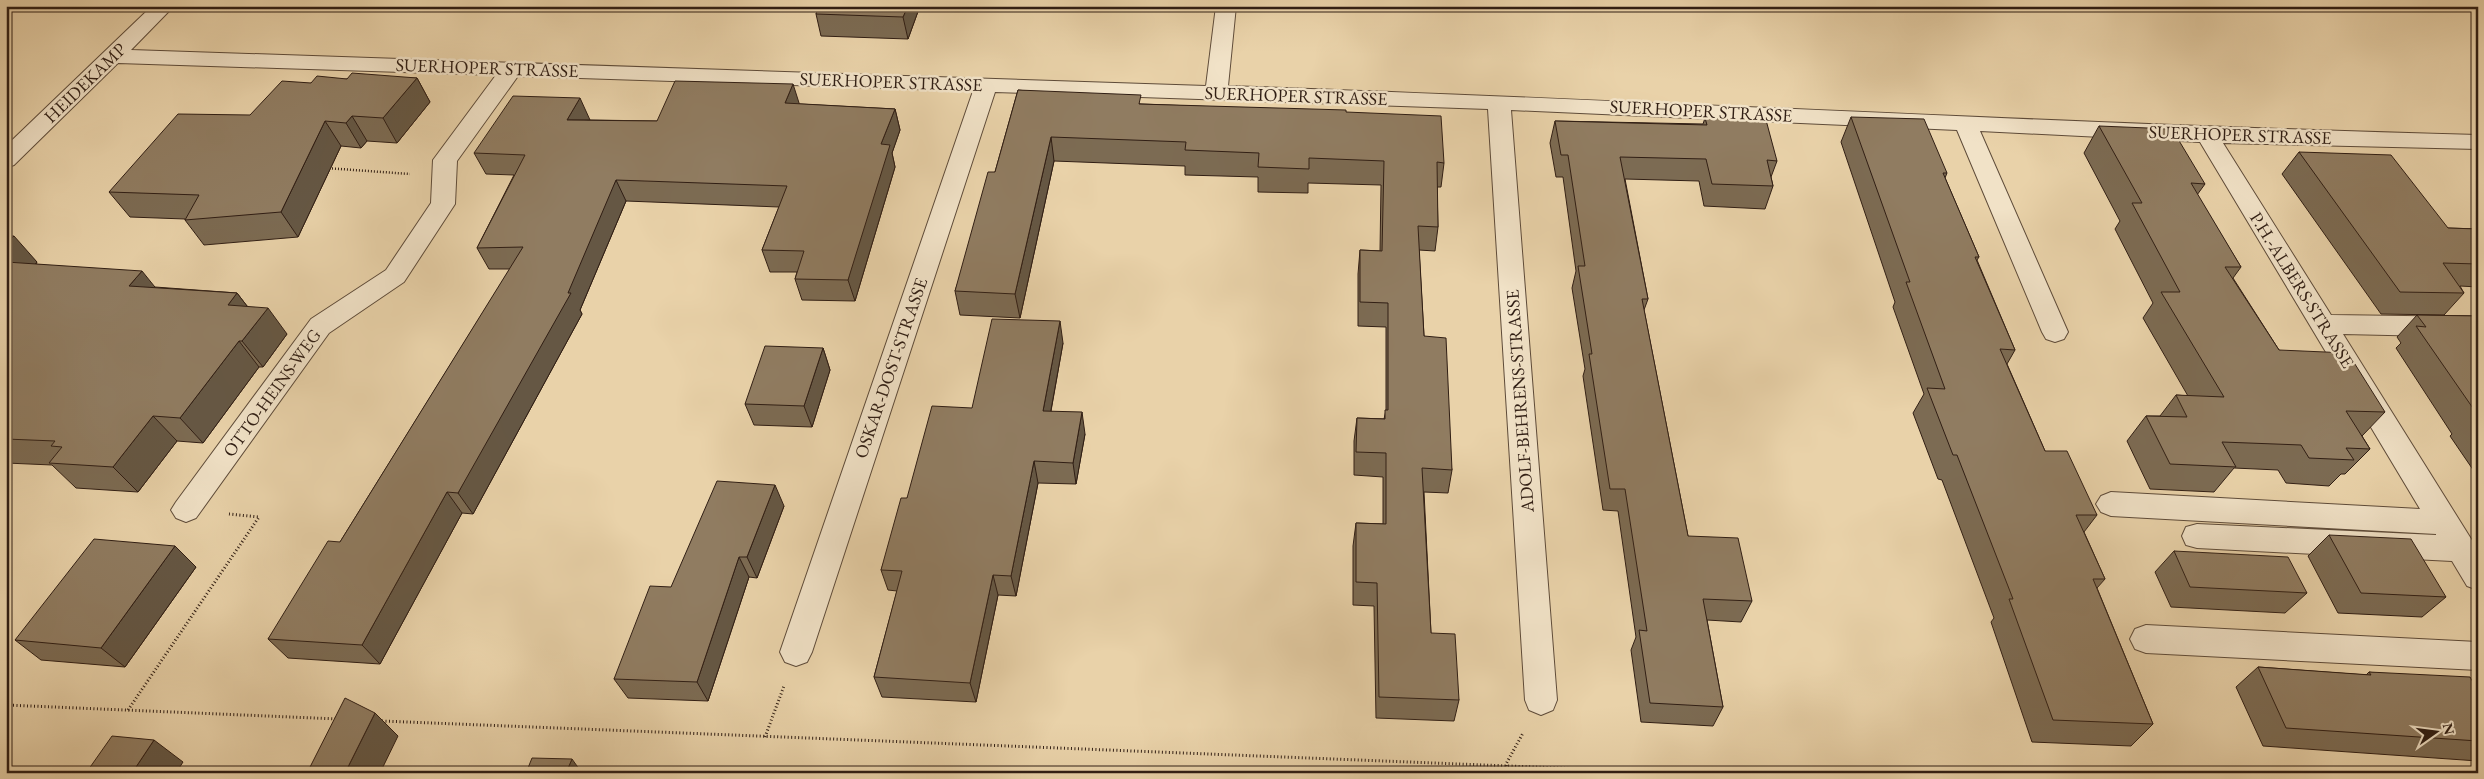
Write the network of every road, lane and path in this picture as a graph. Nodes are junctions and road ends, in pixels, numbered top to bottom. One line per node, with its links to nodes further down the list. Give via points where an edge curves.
1 (164, 6): 3 (street, HEIDEKAMP)
2 (1226, 6): 6 (street)
3 (114, 56): 4 (street, SUERHOPER STRASSE); 11 (street, HEIDEKAMP)
4 (512, 69): 5 (street, SUERHOPER STRASSE); 13 (street, OTTO-HEINS-WEG, via 444,160)
5 (986, 85): 6 (street, SUERHOPER STRASSE); 24 (street, OSKAR-DOST-STRASSE)
6 (1216, 93): 7 (street, SUERHOPER STRASSE)
7 (1499, 102): 8 (street, SUERHOPER STRASSE); 26 (street, ADOLF-BEHRENS-STRASSE)
8 (1965, 123): 9 (street, SUERHOPER STRASSE); 16 (street)
9 (2207, 135): 10 (street, SUERHOPER STRASSE); 14 (street, P.H.-ALBERS-STRASSE)
10 (2478, 142)
11 (6, 160)
12 (325, 168): 13 (path)
13 (444, 177): 18 (street, OTTO-HEINS-WEG, via 443,204 395,276 320,326)
14 (2323, 324): 15 (street); 19 (street, P.H.-ALBERS-STRASSE)
15 (2478, 327)
16 (2056, 332)
17 (2111, 504): 19 (street)
18 (186, 510): 28 (path, via 259,517)
19 (2445, 522): 21 (street, P.H.-ALBERS-STRASSE)
20 (2197, 536): 21 (street)
21 (2461, 549): 22 (street, P.H.-ALBERS-STRASSE)
22 (2478, 577)
23 (2146, 639): 25 (street)
24 (796, 652): 31 (path)
25 (2478, 656)
26 (1541, 700)
27 (6, 705): 28 (path)
28 (128, 711): 29 (path)
29 (347, 720)
30 (377, 721): 31 (path)
31 (766, 737): 32 (path)
32 (1684, 773)

